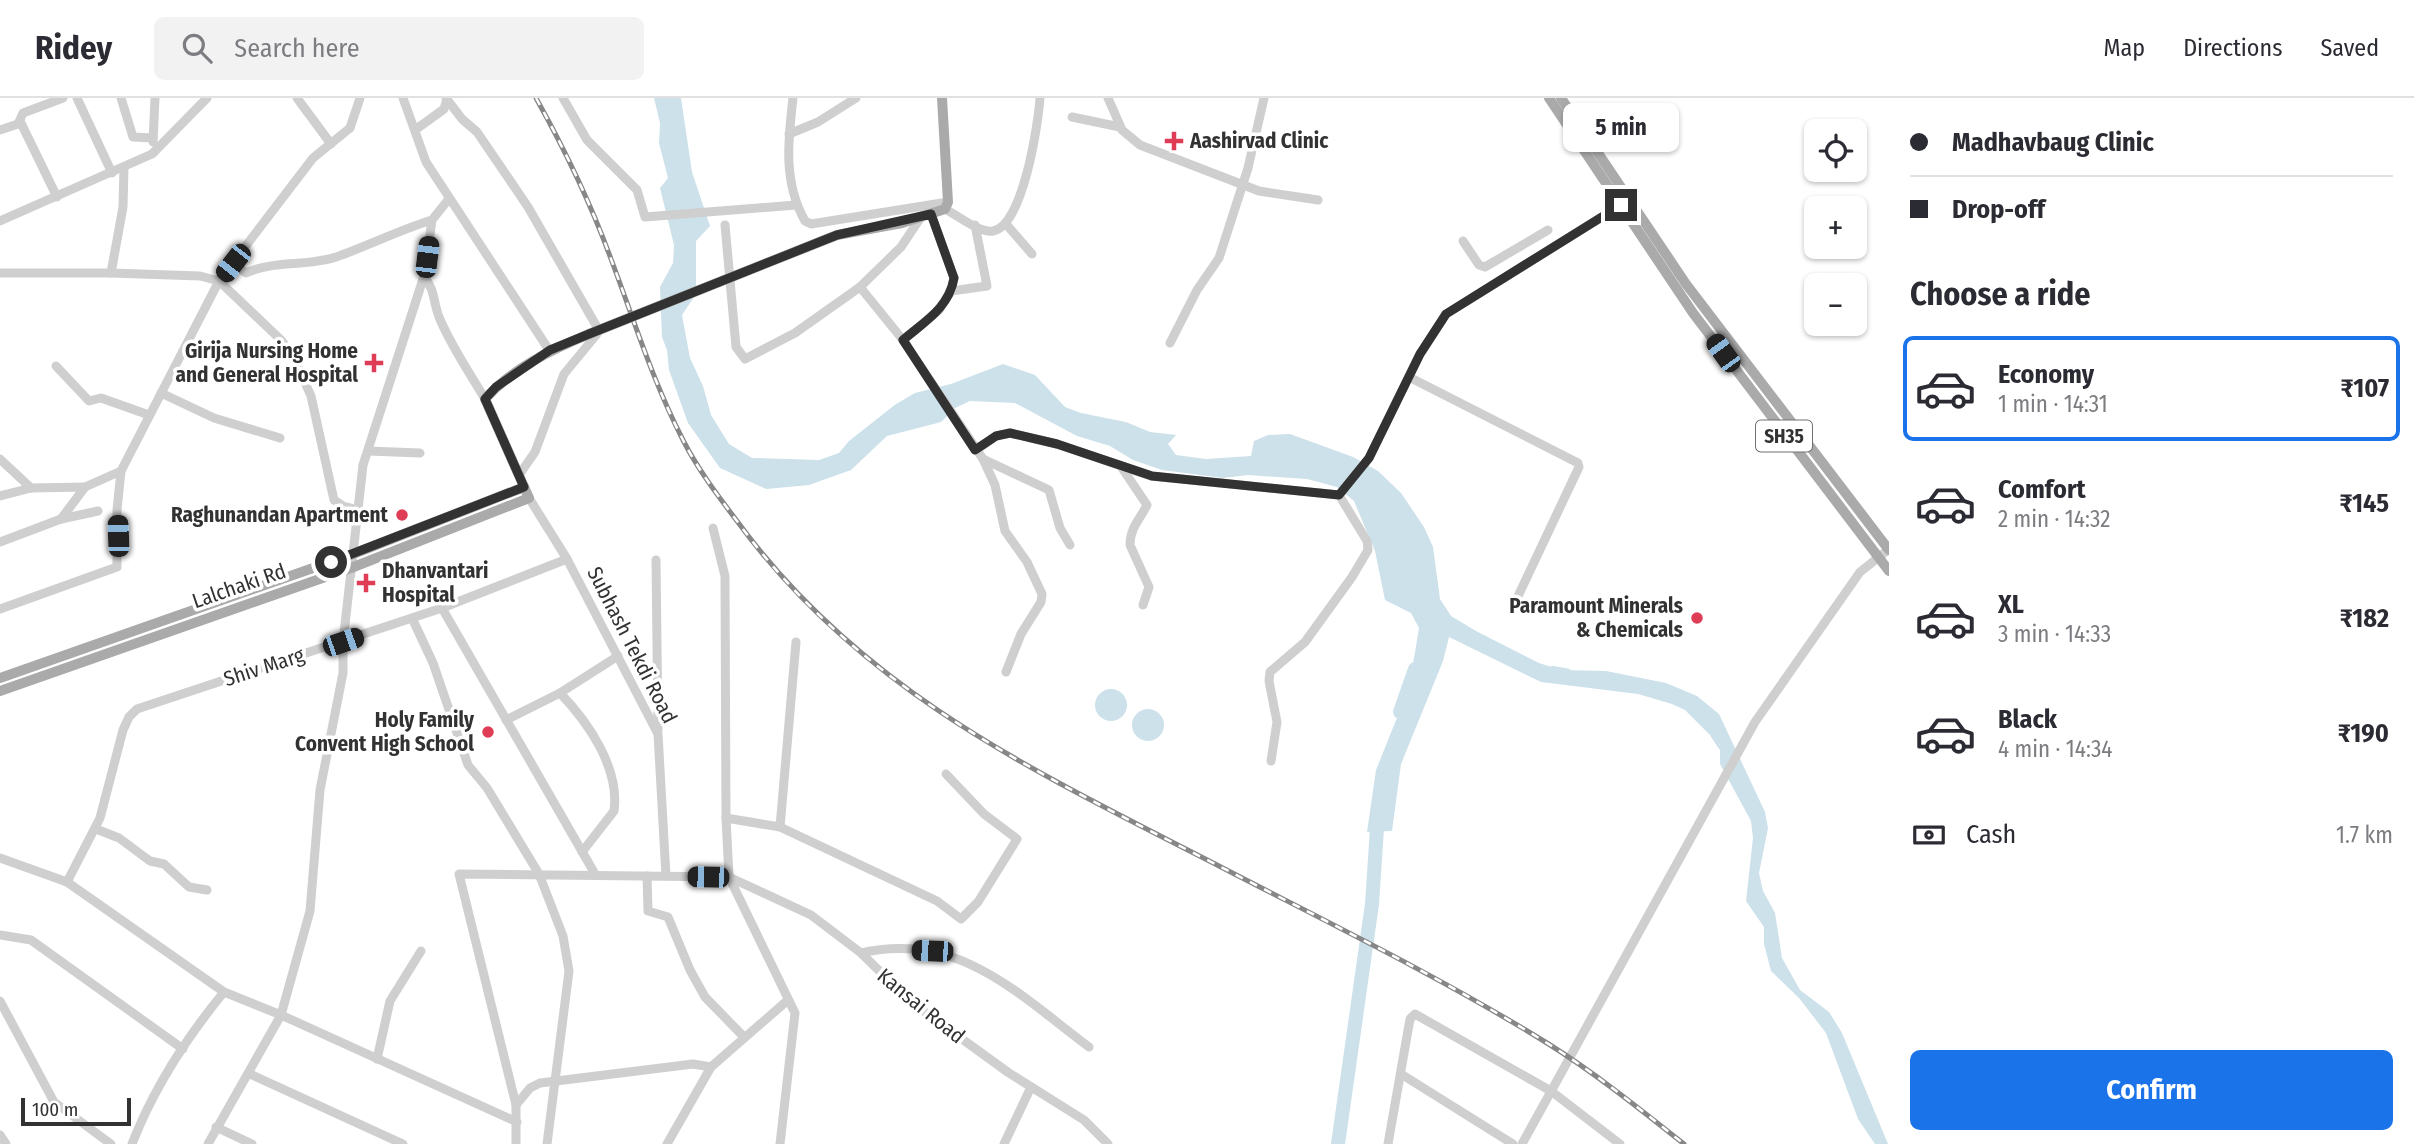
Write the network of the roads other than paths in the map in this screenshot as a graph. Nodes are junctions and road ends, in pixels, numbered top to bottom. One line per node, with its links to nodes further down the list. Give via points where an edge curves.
1 (63, 98): 21 (street, via 23,113)
2 (78, 98): 30 (street)
3 (121, 98): 26 (street, via 133,137)
4 (155, 98): 26 (street)
5 (216, 98): 19 (street)
6 (297, 98): 27 (street)
7 (360, 98): 27 (street, via 350,128)
8 (403, 98): 24 (street)
9 (447, 98): 24 (street, via 444,109); 70 (street, via 477,132 528,207 597,327 597,334 564,374 535,452)
10 (563, 98): 36 (street, via 587,140 636,190 645,217)
11 (793, 98): 25 (street)
12 (856, 98): 25 (street)
13 (942, 98): 37 (main road)
14 (1040, 98): 41 (street, via 1023,187)
15 (1108, 98): 22 (street)
16 (1264, 98): 31 (street)
17 (1549, 98): 35 (main road, SH35)
18 (1561, 98): 35 (main road, SH35)
19 (204, 99): 28 (street)
20 (1072, 117): 22 (street)
21 (19, 122): 23 (street); 32 (street)
22 (1120, 127): 31 (street, via 1140,145)
23 (0, 130)
24 (415, 131): 33 (street)
25 (789, 134): 36 (street, via 787,155)
26 (153, 138): 28 (street)
27 (331, 144): 47 (street, via 313,159)
28 (152, 154): 29 (street)
29 (124, 167): 30 (street); 49 (street, via 123,207)
30 (112, 173): 32 (street)
31 (1243, 185): 34 (street); 55 (street, via 1215,266)
32 (57, 197): 40 (street)
33 (448, 200): 39 (street); 56 (street)
34 (1318, 200)
35 (1625, 203): 58 (street, via 1446,314); 83 (main road, SH35); 85 (main road, SH35, via 1693,313)
36 (796, 205): 37 (street, via 811,224)
37 (946, 205): 38 (main road); 43 (street)
38 (926, 216): 52 (street); 53 (street, via 954,278); 56 (main road, bridge, via 837,235)
39 (432, 219): 47 (street, via 334,258 287,266 264,264 246,273); 50 (street)
40 (0, 221)
41 (1006, 224): 43 (street, via 996,231); 46 (street)
42 (725, 225): 52 (street, via 736,347 745,359 795,333)
43 (975, 225): 53 (street, via 988,283)
44 (1548, 230): 45 (street, via 1485,267)
45 (1463, 241)
46 (1032, 254)
47 (233, 263): 51 (street)
48 (0, 273): 49 (street)
49 (111, 273): 51 (street, via 200,276)
50 (424, 276): 60 (street, via 454,349); 64 (street)
51 (219, 281): 59 (street); 77 (street, via 293,356 314,406 334,500)
52 (860, 287): 54 (street)
53 (951, 291): 54 (street, via 939,310)
54 (903, 340): 63 (street)
55 (1170, 343)
56 (550, 350): 60 (main road)
57 (56, 366): 61 (street, via 89,401 101,398)
58 (1410, 378): 74 (street, via 1369,458); 93 (street, via 1578,463)
59 (160, 393): 61 (street); 62 (street, via 214,418)
60 (485, 399): 70 (main road, Subhash Tekdi Road)
61 (149, 415): 69 (street)
62 (280, 438)
63 (975, 450): 67 (street); 68 (street, via 1010,433)
64 (368, 451): 65 (street); 77 (street)
65 (420, 453)
66 (0, 459): 73 (street)
67 (983, 459): 82 (street, via 1049,490); 100 (street, via 995,485 1005,531 1027,562 1043,598 1021,634)
68 (1121, 466): 74 (street, via 1152,476); 90 (street, via 1147,505 1130,538 1149,587)
69 (121, 471): 71 (street); 92 (street, via 117,567)
70 (519, 475): 72 (main road, Subhash Tekdi Road)
71 (85, 487): 73 (street); 79 (street)
72 (524, 487): 76 (main road, Subhash Tekdi Road); 84 (main road, Lalchaki Rd)
73 (32, 488): 75 (street)
74 (1341, 494): 106 (street, via 1368,550 1305,642 1270,672 1277,722)
75 (0, 496)
76 (528, 498): 86 (street, Subhash Tekdi Road); 88 (main road, Lalchaki Rd)
77 (358, 510): 84 (street)
78 (98, 511): 79 (street)
79 (61, 520): 81 (street)
80 (713, 528): 108 (street, via 726,586)
81 (0, 542)
82 (1070, 545)
83 (1889, 549): 85 (street)
84 (353, 554): 88 (street); 97 (main road, Lalchaki Rd)
85 (1877, 556): 89 (main road, SH35); 136 (street, via 1860,572 1755,722)
86 (567, 559): 91 (street, Shiv Marg); 98 (street, Subhash Tekdi Road)
87 (656, 560): 105 (street)
88 (351, 568): 95 (street); 97 (main road, Lalchaki Rd)
89 (1889, 571)
90 (1143, 605)
91 (442, 607): 94 (street, Shiv Marg); 104 (street)
92 (0, 609)
93 (1512, 609)
94 (412, 618): 95 (street, Shiv Marg); 113 (street, via 433,663 468,765)
95 (343, 642): 110 (street, Shiv Marg, via 132,713 123,730); 126 (street, via 343,673 320,790 310,911)
96 (796, 642): 109 (street)
97 (112, 645): 99 (main road, Lalchaki Rd)
98 (618, 656): 103 (street); 105 (street, Subhash Tekdi Road)
99 (35, 672): 101 (main road, Lalchaki Rd); 102 (main road, Lalchaki Rd)
100 (1006, 672)
101 (0, 678)
102 (0, 691)
103 (560, 693): 104 (street); 111 (street, via 576,708 612,776 614,811)
104 (506, 720): 111 (street)
105 (659, 734): 116 (street, Subhash Tekdi Road)
106 (1271, 761)
107 (946, 774): 109 (street, via 984,814 1017,839 978,902 961,919 937,901)
108 (726, 818): 109 (street); 117 (street)
109 (780, 827)
110 (96, 829): 118 (street, Shiv Marg); 119 (street, via 119,838 150,861 164,864 189,887)
111 (582, 852): 114 (street)
112 (0, 858): 118 (street)
113 (539, 874): 114 (street); 134 (street, via 563,936 569,971); 137 (street, via 459,874)
114 (595, 874): 115 (street)
115 (647, 876): 116 (street); 127 (street, via 648,912 668,917 705,997)
116 (666, 876): 117 (street)
117 (729, 877): 122 (street, Kansai Road, via 811,915); 124 (street)
118 (67, 881): 123 (street)
119 (207, 890)
120 (0, 935): 129 (street, via 31,940)
121 (421, 951): 130 (street, via 390,1001)
122 (860, 953): 128 (street, via 879,948 932,951 983,968); 135 (street, Kansai Road, via 911,1002)
123 (223, 992): 126 (street); 129 (street)
124 (788, 1000): 127 (street); 151 (street, via 795,1013)
125 (0, 1001): 143 (street, via 54,1102)
126 (281, 1015): 130 (street); 132 (street)
127 (743, 1036): 131 (street)
128 (1089, 1047)
129 (183, 1049): 144 (street)
130 (377, 1059): 138 (street)
131 (711, 1067): 134 (street, via 693,1064); 150 (street)
132 (250, 1074): 139 (street); 147 (street)
133 (1401, 1074): 136 (street, via 1410,1019 1415,1014); 141 (street); 154 (street)
134 (553, 1082): 137 (street, via 530,1088); 149 (street)
135 (1031, 1087): 152 (street); 153 (street, Kansai Road, via 1084,1120)
136 (1551, 1091): 155 (street); 156 (street)
137 (516, 1105): 138 (street)
138 (517, 1122): 148 (street)
139 (216, 1127): 145 (street); 146 (street)
140 (0, 1135): 142 (street)
141 (1391, 1143)
142 (6, 1144)
143 (111, 1144)
144 (132, 1144)
145 (208, 1144)
146 (252, 1144)
147 (403, 1144)
148 (516, 1144)
149 (547, 1144)
150 (667, 1144)
151 (780, 1144)
152 (1004, 1144)
153 (1108, 1144)
154 (1513, 1144)
155 (1522, 1144)
156 (1620, 1144)

